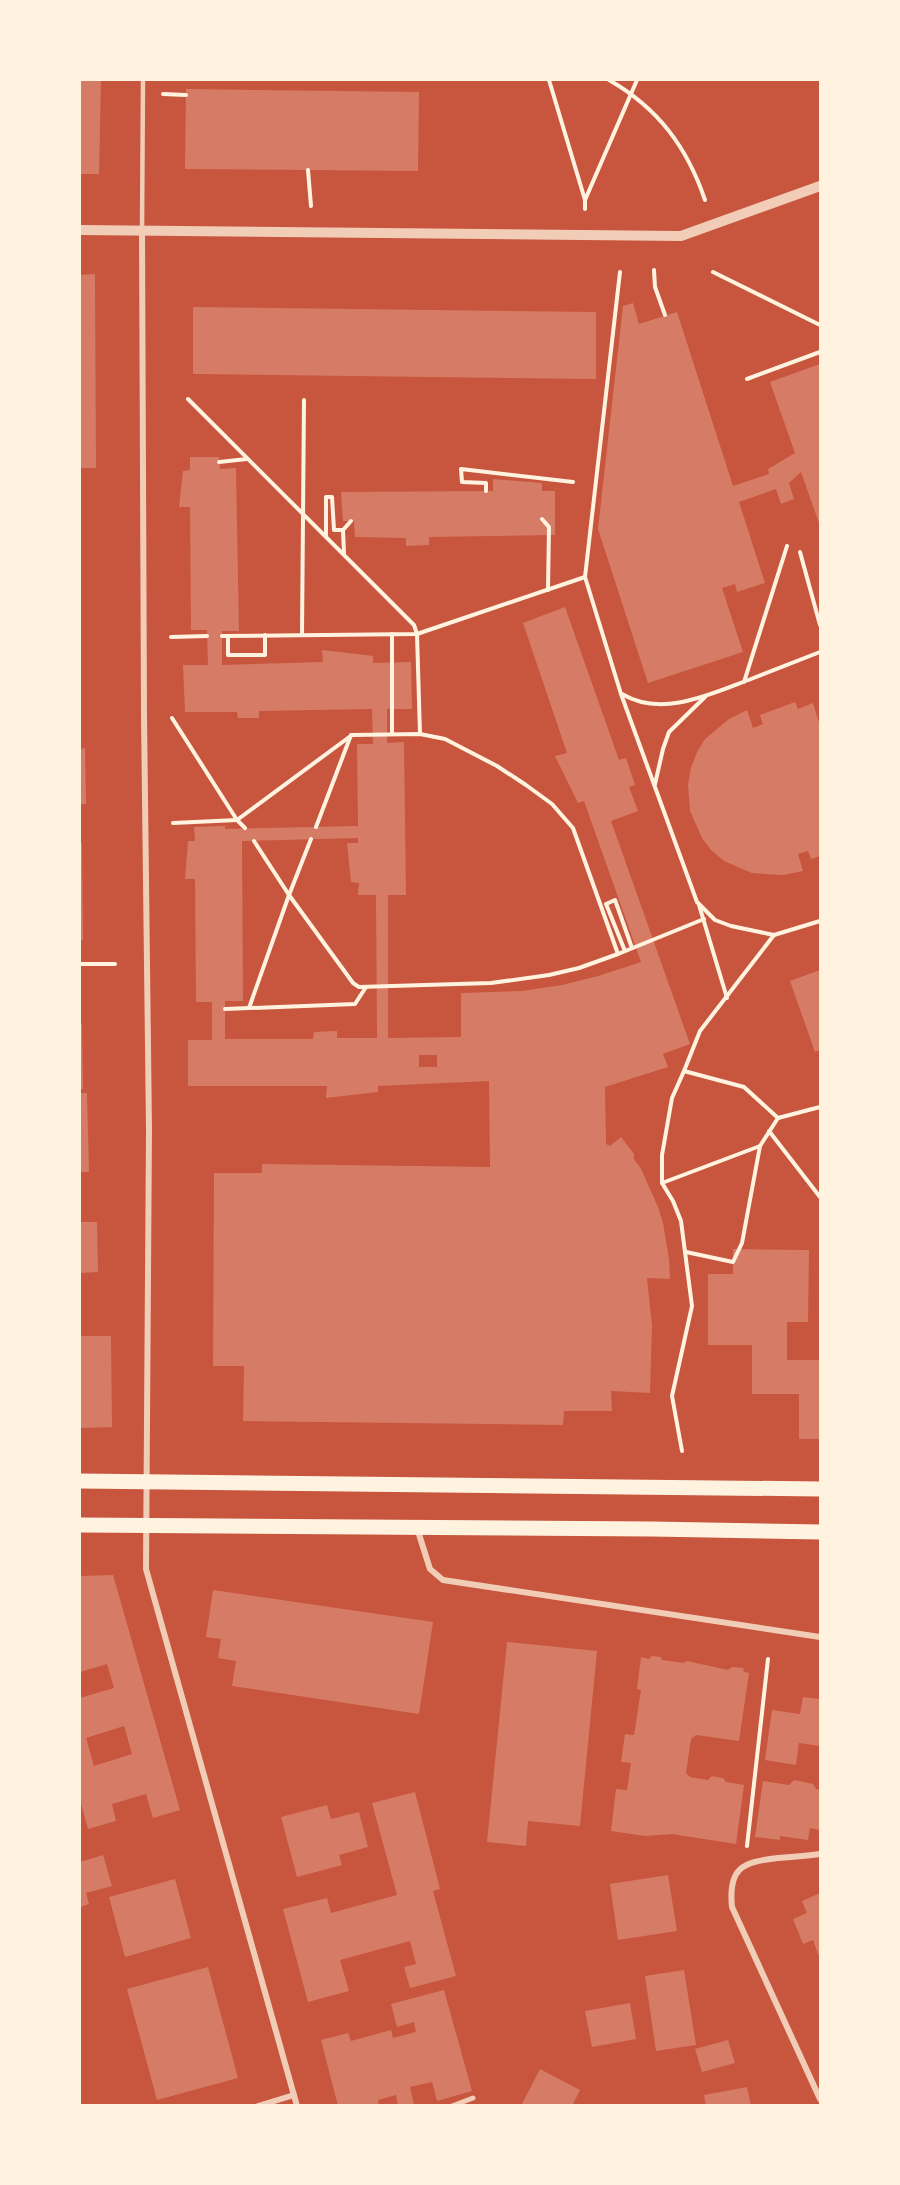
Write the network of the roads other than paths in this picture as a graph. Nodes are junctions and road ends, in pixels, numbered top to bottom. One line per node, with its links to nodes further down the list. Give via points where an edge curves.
1 (143, 80): 4 (lane)
2 (820, 186): 4 (street, via 681,236)
3 (80, 230): 4 (street)
4 (142, 231): 6 (street, via 149,1129)
5 (80, 1481): 6 (main road)
6 (146, 1481): 7 (main road); 9 (street)
7 (820, 1489)
8 (80, 1525): 9 (main road)
9 (146, 1525): 10 (main road); 14 (street, via 146,1569)
10 (417, 1527): 11 (main road); 12 (street, via 430,1569 443,1580)
11 (820, 1532)
12 (820, 1636)
13 (820, 1854): 16 (street, via 755,1860 739,1869 730,1893 732,1907)
14 (294, 2095): 17 (street); 18 (street)
15 (473, 2098): 19 (street)
16 (820, 2099)
17 (258, 2106)
18 (297, 2106)
19 (452, 2106)

